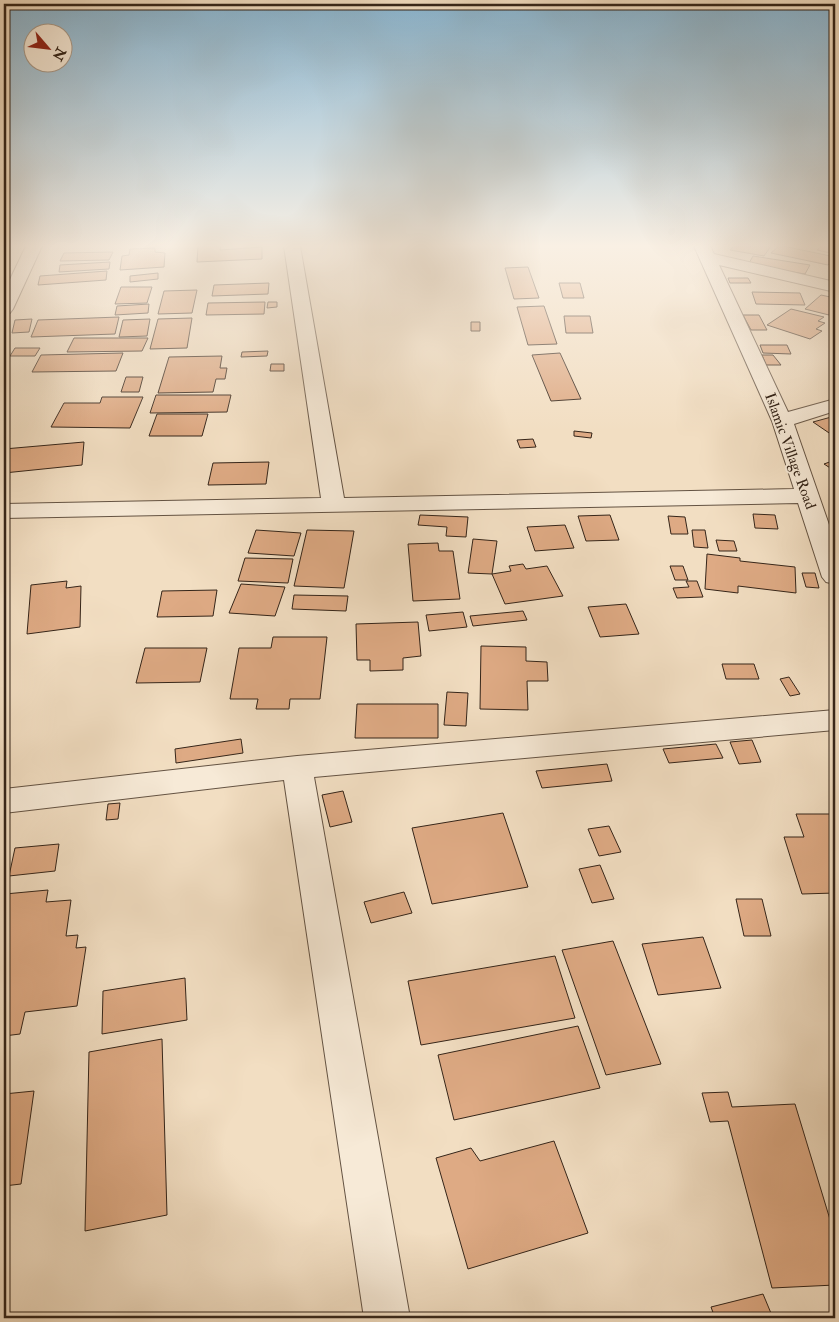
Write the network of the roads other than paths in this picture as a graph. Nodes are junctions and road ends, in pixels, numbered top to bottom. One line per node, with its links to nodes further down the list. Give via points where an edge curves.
1 (302, 308): 6 (street)
2 (730, 308): 4 (street, Islamic Village Road)
3 (835, 404): 4 (street)
4 (782, 421): 5 (street, Islamic Village Road)
5 (808, 496): 6 (street); 8 (street, Islamic Village Road)
6 (333, 504): 7 (street)
7 (4, 511)
8 (835, 577)
9 (835, 720): 10 (street)
10 (297, 767): 11 (street); 12 (street)
11 (4, 801)
12 (387, 1318)

